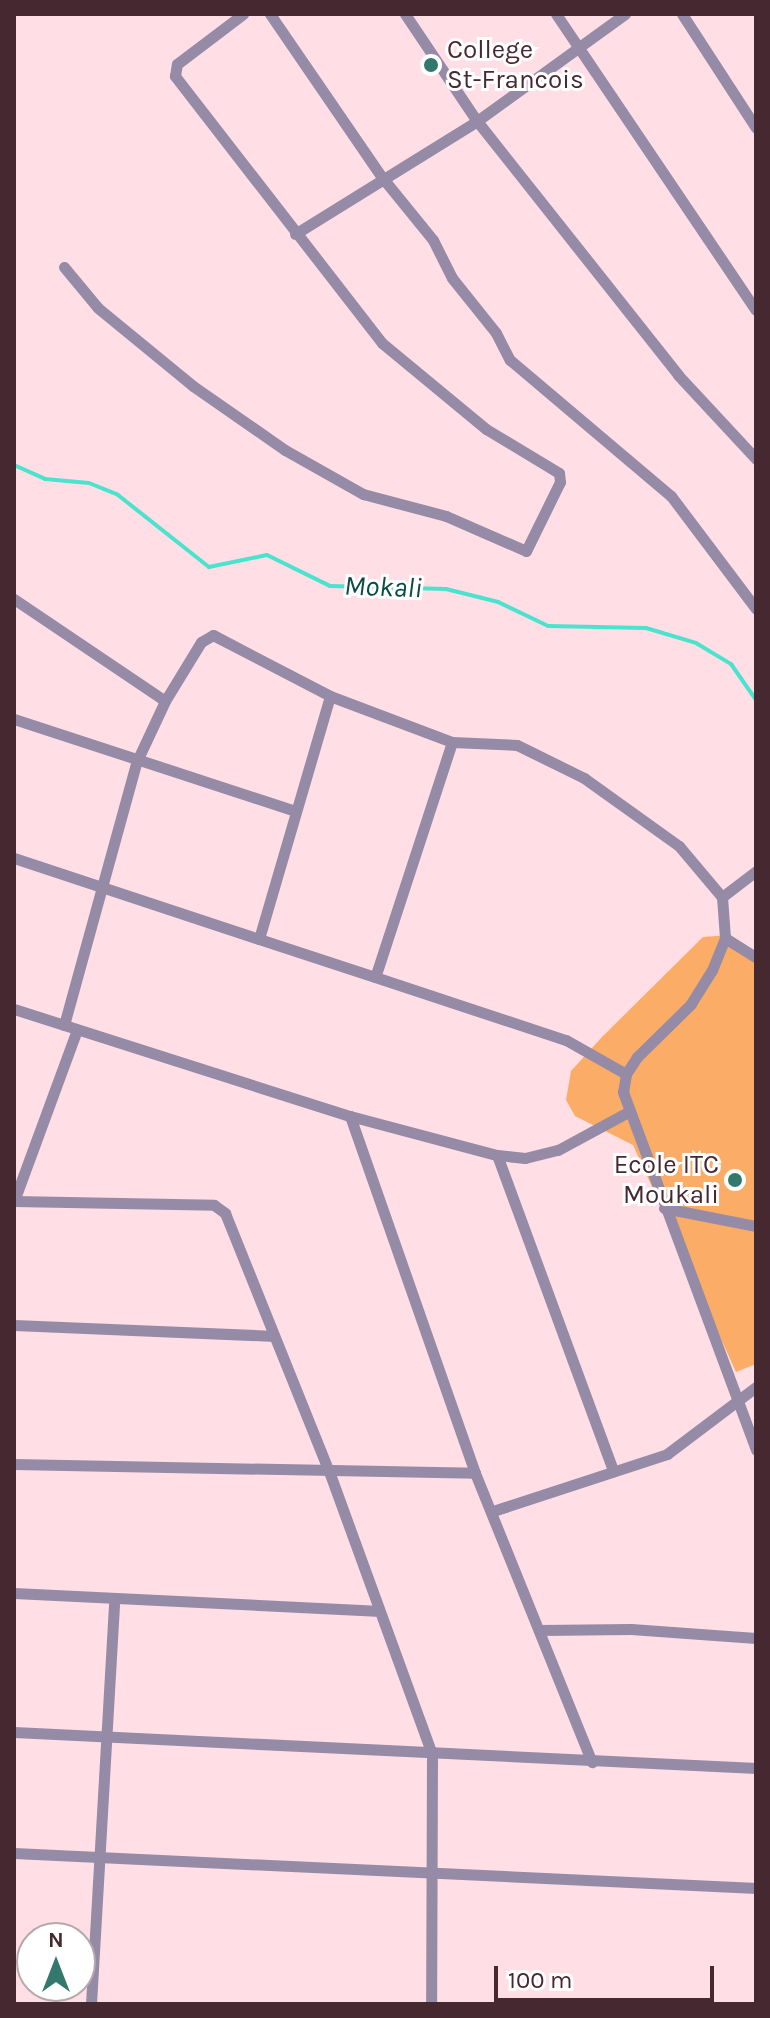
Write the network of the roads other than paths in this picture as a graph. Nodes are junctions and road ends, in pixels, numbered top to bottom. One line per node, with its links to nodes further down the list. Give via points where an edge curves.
1 (243, 14): 11 (street, via 177,64 175,76)
2 (270, 14): 10 (street)
3 (405, 14): 8 (street)
4 (556, 14): 7 (street)
5 (625, 14): 7 (street)
6 (682, 14): 9 (street)
7 (578, 49): 8 (street); 13 (street)
8 (477, 121): 10 (street); 14 (street, via 678,375)
9 (756, 128)
10 (381, 176): 11 (street); 16 (street, via 433,240 452,278 496,333 510,360 671,496)
11 (295, 234): 12 (street, via 404,365 486,429 559,473 560,482 526,551 446,516 363,494 285,450 193,386 98,308)
12 (64, 267)
13 (756, 310)
14 (756, 459)
15 (14, 599): 18 (street)
16 (756, 609)
17 (330, 696): 18 (street, via 213,635 201,642); 20 (street); 22 (street)
18 (165, 701): 21 (street)
19 (14, 719): 21 (street)
20 (452, 742): 26 (street, via 517,745 584,778 679,846); 30 (street)
21 (136, 763): 22 (street); 25 (street)
22 (295, 811): 28 (street)
23 (14, 858): 25 (street)
24 (756, 871): 26 (street)
25 (101, 891): 28 (street); 32 (street)
26 (722, 897): 27 (street)
27 (725, 938): 29 (street); 34 (street, via 691,1004)
28 (259, 939): 30 (street)
29 (756, 957)
30 (375, 977): 34 (street, via 566,1040)
31 (14, 1009): 32 (street)
32 (64, 1025): 33 (street)
33 (77, 1030): 36 (street); 38 (street)
34 (626, 1074): 35 (street)
35 (628, 1112): 37 (street, via 558,1150 525,1158); 39 (street)
36 (350, 1116): 37 (street); 48 (street)
37 (497, 1155): 47 (street)
38 (14, 1201): 42 (street, via 221,1207)
39 (664, 1208): 40 (street); 44 (street)
40 (756, 1226)
41 (14, 1325): 42 (street)
42 (274, 1336): 49 (street)
43 (756, 1387): 44 (street)
44 (736, 1403): 45 (street); 47 (street, via 667,1454)
45 (756, 1450)
46 (14, 1464): 49 (street)
47 (613, 1471): 50 (street)
48 (475, 1473): 49 (street); 50 (street)
49 (330, 1474): 53 (street)
50 (493, 1511): 54 (street)
51 (14, 1593): 52 (street)
52 (114, 1600): 53 (street); 57 (street)
53 (376, 1611): 58 (street)
54 (539, 1630): 55 (street, via 631,1629); 59 (street)
55 (756, 1638)
56 (14, 1732): 57 (street)
57 (109, 1739): 58 (street); 62 (street)
58 (432, 1755): 59 (street); 63 (street)
59 (592, 1762): 60 (street)
60 (756, 1768)
61 (14, 1853): 62 (street)
62 (101, 1860): 63 (street); 65 (street)
63 (431, 1875): 64 (street); 66 (street)
64 (756, 1888)
65 (91, 2004)
66 (431, 2004)

